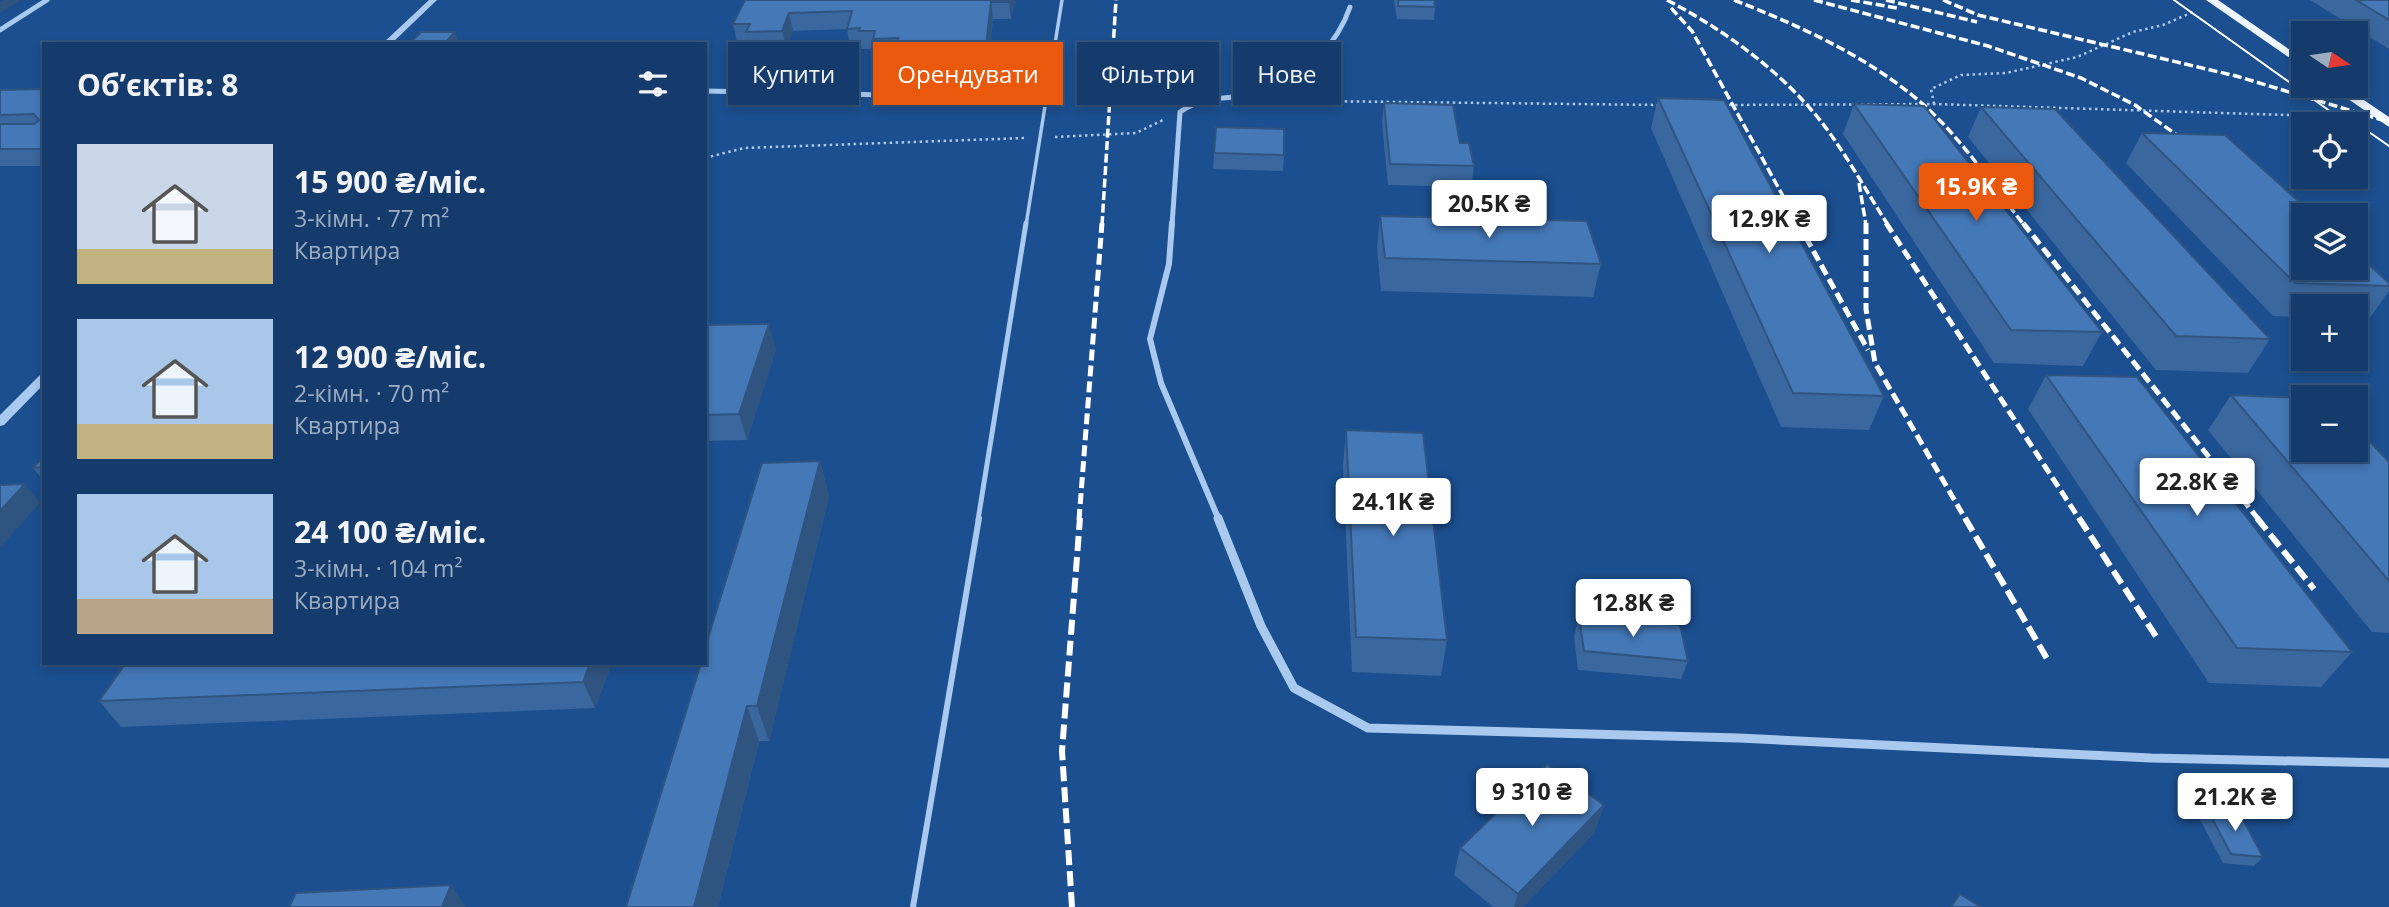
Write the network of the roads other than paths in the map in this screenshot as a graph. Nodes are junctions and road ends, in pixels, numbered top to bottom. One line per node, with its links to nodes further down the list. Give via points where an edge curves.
1 (47, 0): 6 (street)
2 (433, 0): 7 (street)
3 (1062, 0): 16 (lane)
4 (2211, 0): 8 (main road)
5 (1350, 8): 15 (street, via 1326,48 1296,77 1272,92 1204,99 1180,111 1168,264 1150,339 1161,383 1261,626 1294,688 1368,728)
6 (0, 30)
7 (388, 42)
8 (2291, 56)
9 (707, 91): 10 (street)
10 (873, 95)
11 (2353, 98): 12 (main road)
12 (2389, 122)
13 (42, 379): 14 (street)
14 (0, 422)
15 (2389, 763)
16 (913, 907)

